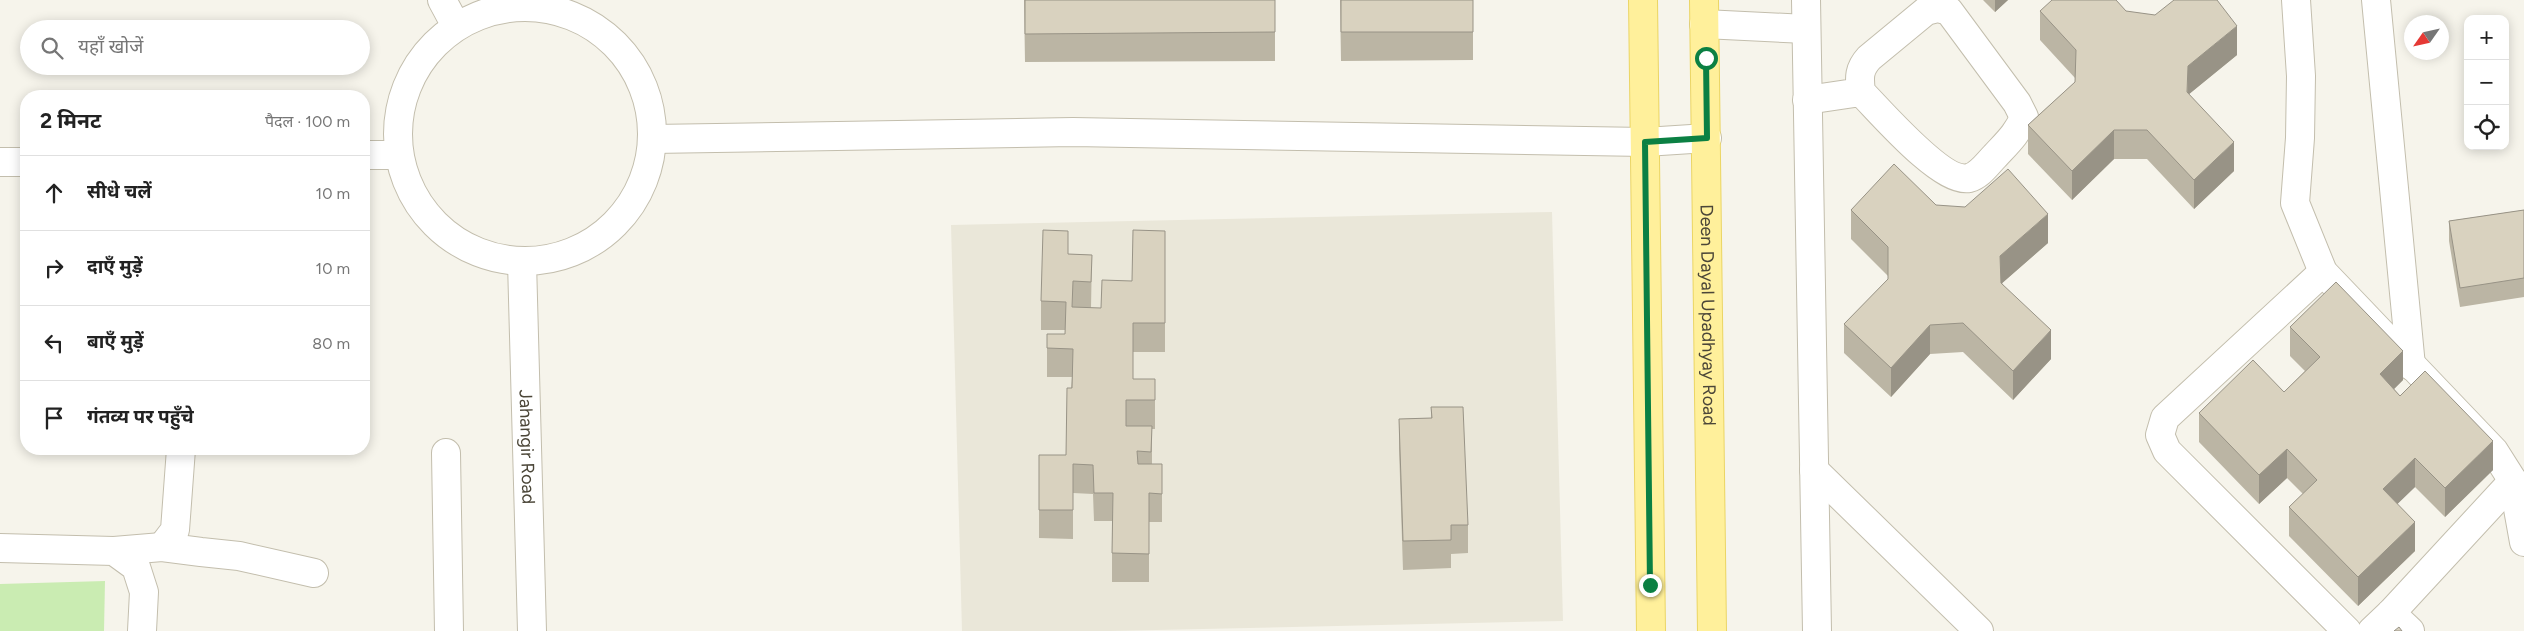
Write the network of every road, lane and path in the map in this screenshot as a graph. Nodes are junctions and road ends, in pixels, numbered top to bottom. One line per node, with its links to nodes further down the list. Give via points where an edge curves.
1 (442, 0): 7 (street)
2 (1643, 0): 13 (main road)
3 (1806, 0): 8 (street)
4 (2296, 0): 19 (street, via 2301,76 2296,203)
5 (2376, 0): 20 (street)
6 (1704, 12): 8 (street); 11 (main road, Deen Dayal Upadhyay Road)
7 (456, 26): 12 (street, via 498,9 542,8 565,13 604,34 633,68 648,101); 15 (street, via 415,68 399,110)
8 (1806, 29): 10 (street)
9 (1861, 92): 9 (street, via 1912,146 1954,176 1968,178 1978,173 2020,130 2024,117 1949,11 1938,8 1926,11 1861,66); 10 (street)
10 (1807, 100): 23 (street)
11 (1707, 138): 13 (street); 35 (main road, Deen Dayal Upadhyay Road)
12 (652, 139): 13 (street, via 1073,132); 18 (street, via 643,183 625,214 592,243 551,260)
13 (1645, 142): 34 (main road)
14 (370, 155): 15 (street)
15 (399, 155): 18 (street, via 416,201 446,234 478,254)
16 (0, 162): 17 (street)
17 (20, 162)
18 (522, 262): 33 (street, Jahangir Road)
19 (2324, 272): 20 (street); 38 (street, via 2165,418 2160,435 2167,451)
20 (2411, 366): 24 (street, via 2494,450)
21 (446, 453): 32 (street)
22 (181, 455): 26 (street, via 175,530)
23 (1814, 470): 36 (street); 37 (street)
24 (2513, 481): 25 (street); 30 (street)
25 (2524, 542)
26 (162, 547): 28 (street); 29 (street, via 239,556)
27 (0, 548): 28 (street)
28 (114, 551): 31 (street, via 136,567 144,592)
29 (314, 573)
30 (2391, 625)
31 (142, 631)
32 (449, 631)
33 (532, 631)
34 (1651, 631)
35 (1712, 631)
36 (1817, 631)
37 (1979, 631)
38 (2347, 631)

